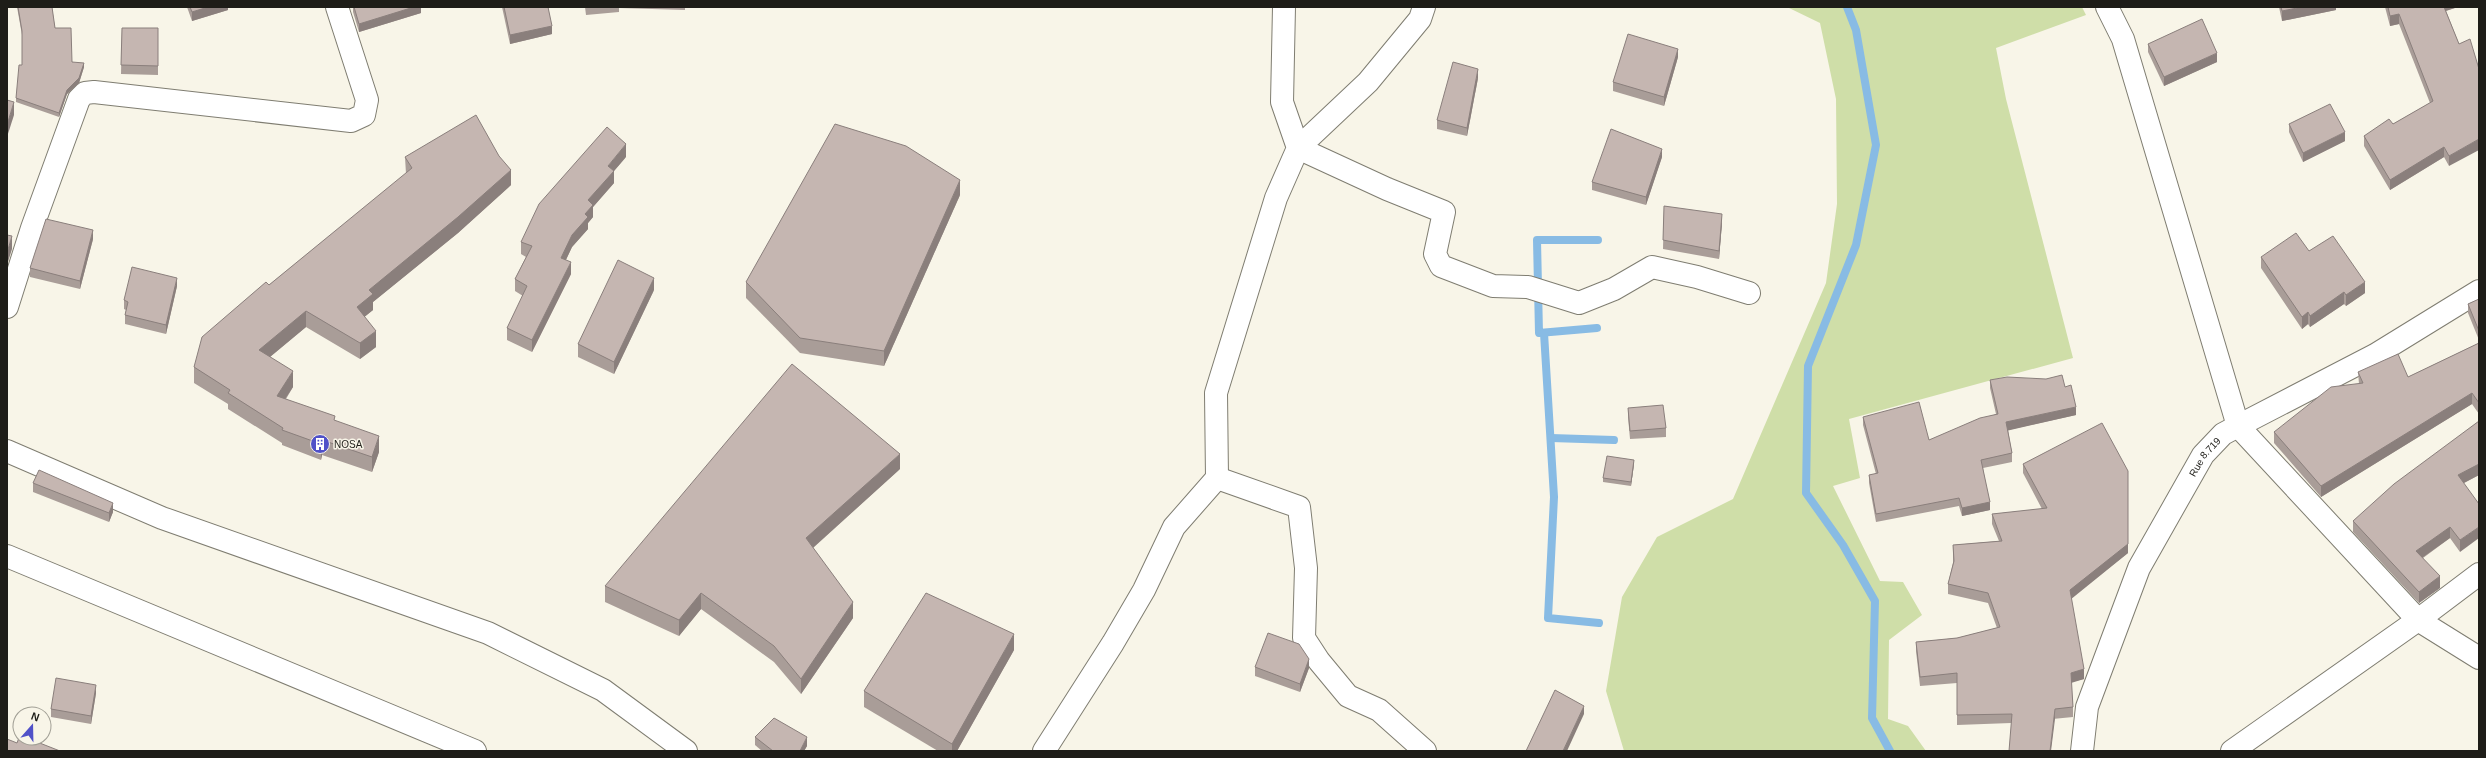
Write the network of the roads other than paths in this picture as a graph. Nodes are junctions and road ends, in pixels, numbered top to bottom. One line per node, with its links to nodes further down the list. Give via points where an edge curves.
1 (337, 7): 8 (main road, via 367,100 364,115 351,121 85,93 79,99 32,228)
2 (1284, 7): 5 (main road, via 1282,102)
3 (1424, 7): 5 (main road, via 1420,19 1368,82)
4 (2107, 7): 9 (main road, via 2122,39)
5 (1298, 148): 7 (main road, via 1444,212 1435,254 1441,266 1493,286 1528,287 1579,303 1614,289 1652,266); 11 (main road, via 1276,198 1216,393)
6 (2479, 291): 9 (main road, Rue 8.719, via 2375,355)
7 (1749, 293)
8 (7, 307)
9 (2238, 426): 14 (main road); 20 (main road, Rue 8.719, via 2223,434 2203,455 2139,568 2088,707)
10 (7, 451): 17 (main road, via 162,518 488,633 603,690)
11 (1217, 478): 18 (main road, via 1174,527 1144,590); 19 (main road, via 1300,507 1306,568 1304,638 1348,696 1379,710)
12 (7, 556): 16 (main road)
13 (2479, 574): 14 (main road)
14 (2418, 620): 15 (main road); 21 (main road)
15 (2479, 658)
16 (475, 751)
17 (686, 751)
18 (1044, 751)
19 (1425, 751)
20 (2082, 751)
21 (2232, 751)

